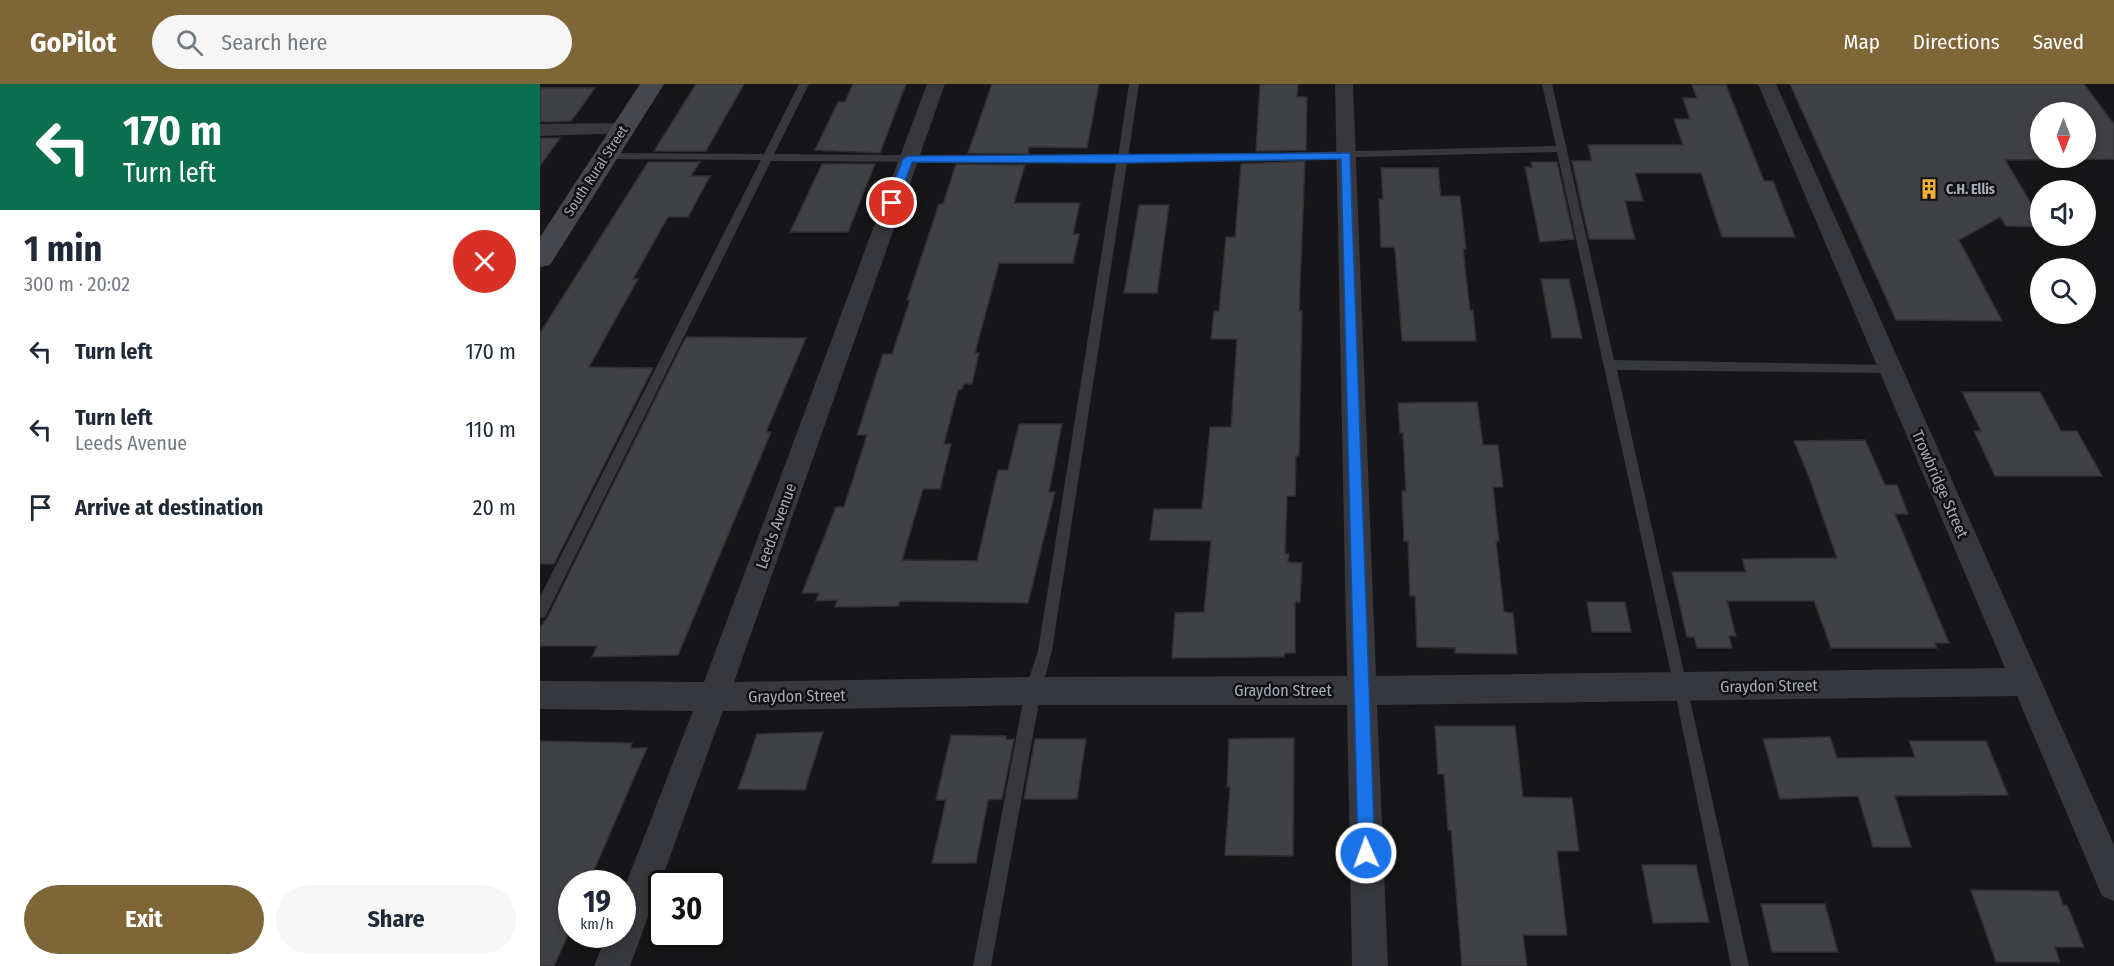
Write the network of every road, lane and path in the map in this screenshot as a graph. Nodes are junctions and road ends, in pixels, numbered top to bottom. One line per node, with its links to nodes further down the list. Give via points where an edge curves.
1 (652, 84): 8 (main road, South Rural Street)
2 (804, 84): 13 (lane)
3 (936, 84): 14 (street, Leeds Avenue)
4 (1134, 84): 15 (lane)
5 (1344, 84): 11 (street)
6 (1547, 84): 10 (lane)
7 (1767, 84): 18 (street, Trowbridge Street)
8 (623, 129): 9 (street); 12 (main road, South Rural Street)
9 (540, 130)
10 (1561, 150): 11 (lane); 17 (lane)
11 (1346, 155): 15 (lane); 22 (street)
12 (606, 156): 13 (lane); 16 (main road, South Rural Street)
13 (766, 158): 14 (lane); 19 (lane)
14 (908, 159): 15 (lane); 25 (street, Leeds Avenue)
15 (1122, 160): 23 (lane, via 1045,651)
16 (540, 258)
17 (1609, 365): 18 (lane); 21 (lane)
18 (1889, 368): 20 (street, Trowbridge Street)
19 (540, 612)
20 (2026, 682): 21 (street, Graydon Street); 26 (street, Trowbridge Street)
21 (1681, 687): 22 (street, Graydon Street); 30 (lane)
22 (1362, 690): 23 (street, Graydon Street); 29 (street)
23 (1033, 691): 25 (street, Graydon Street); 28 (lane)
24 (540, 695): 25 (street, Graydon Street)
25 (714, 697): 27 (street, Leeds Avenue)
26 (2114, 884)
27 (612, 966)
28 (982, 966)
29 (1370, 966)
30 (1740, 966)

